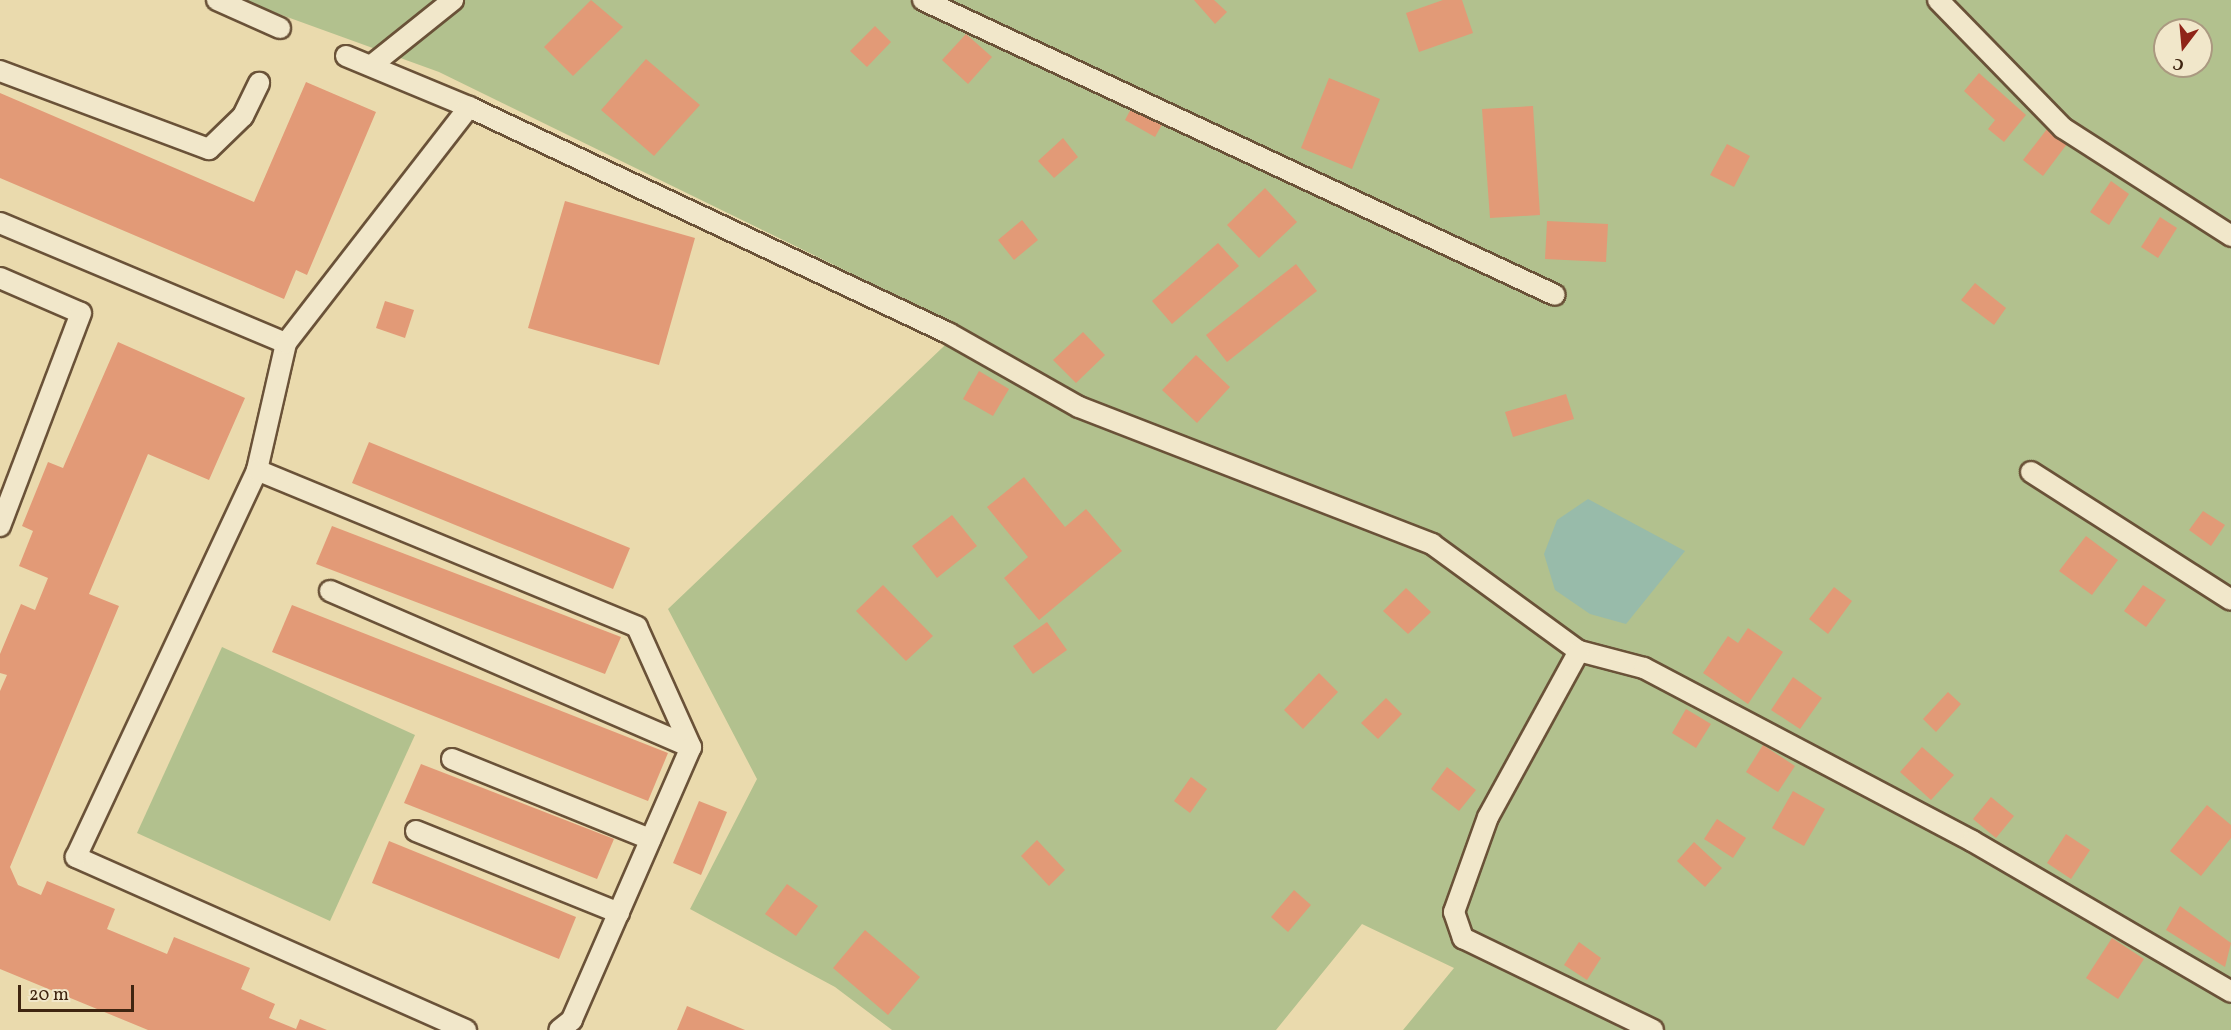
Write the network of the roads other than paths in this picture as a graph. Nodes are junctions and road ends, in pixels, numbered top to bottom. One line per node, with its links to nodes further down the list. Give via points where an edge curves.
1 (217, 0): 5 (lane)
2 (453, 0): 7 (lane)
3 (923, 0): 14 (lane)
4 (1938, 0): 12 (lane, via 2063,128)
5 (280, 28)
6 (346, 56): 7 (lane)
7 (372, 65): 10 (lane)
8 (0, 70): 9 (lane, via 209,148 243,116)
9 (259, 83)
10 (469, 107): 15 (lane); 21 (lane, via 948,333 1079,406 1432,544)
11 (0, 223): 15 (lane)
12 (2231, 236)
13 (0, 278): 18 (lane, via 81,313)
14 (1555, 295)
15 (286, 343): 16 (lane)
16 (257, 470): 22 (lane, via 637,627); 28 (lane, via 76,857)
17 (2031, 472): 20 (lane)
18 (0, 526)
19 (330, 591): 22 (lane)
20 (2231, 600)
21 (1579, 651): 27 (lane, via 1655,674 1972,841); 30 (lane, via 1488,817 1454,912 1462,938)
22 (691, 747): 25 (lane)
23 (452, 759): 25 (lane)
24 (416, 831): 26 (lane)
25 (650, 839): 26 (lane)
26 (619, 914): 29 (lane, via 572,1020)
27 (2231, 992)
28 (466, 1030)
29 (559, 1030)
30 (1653, 1030)

